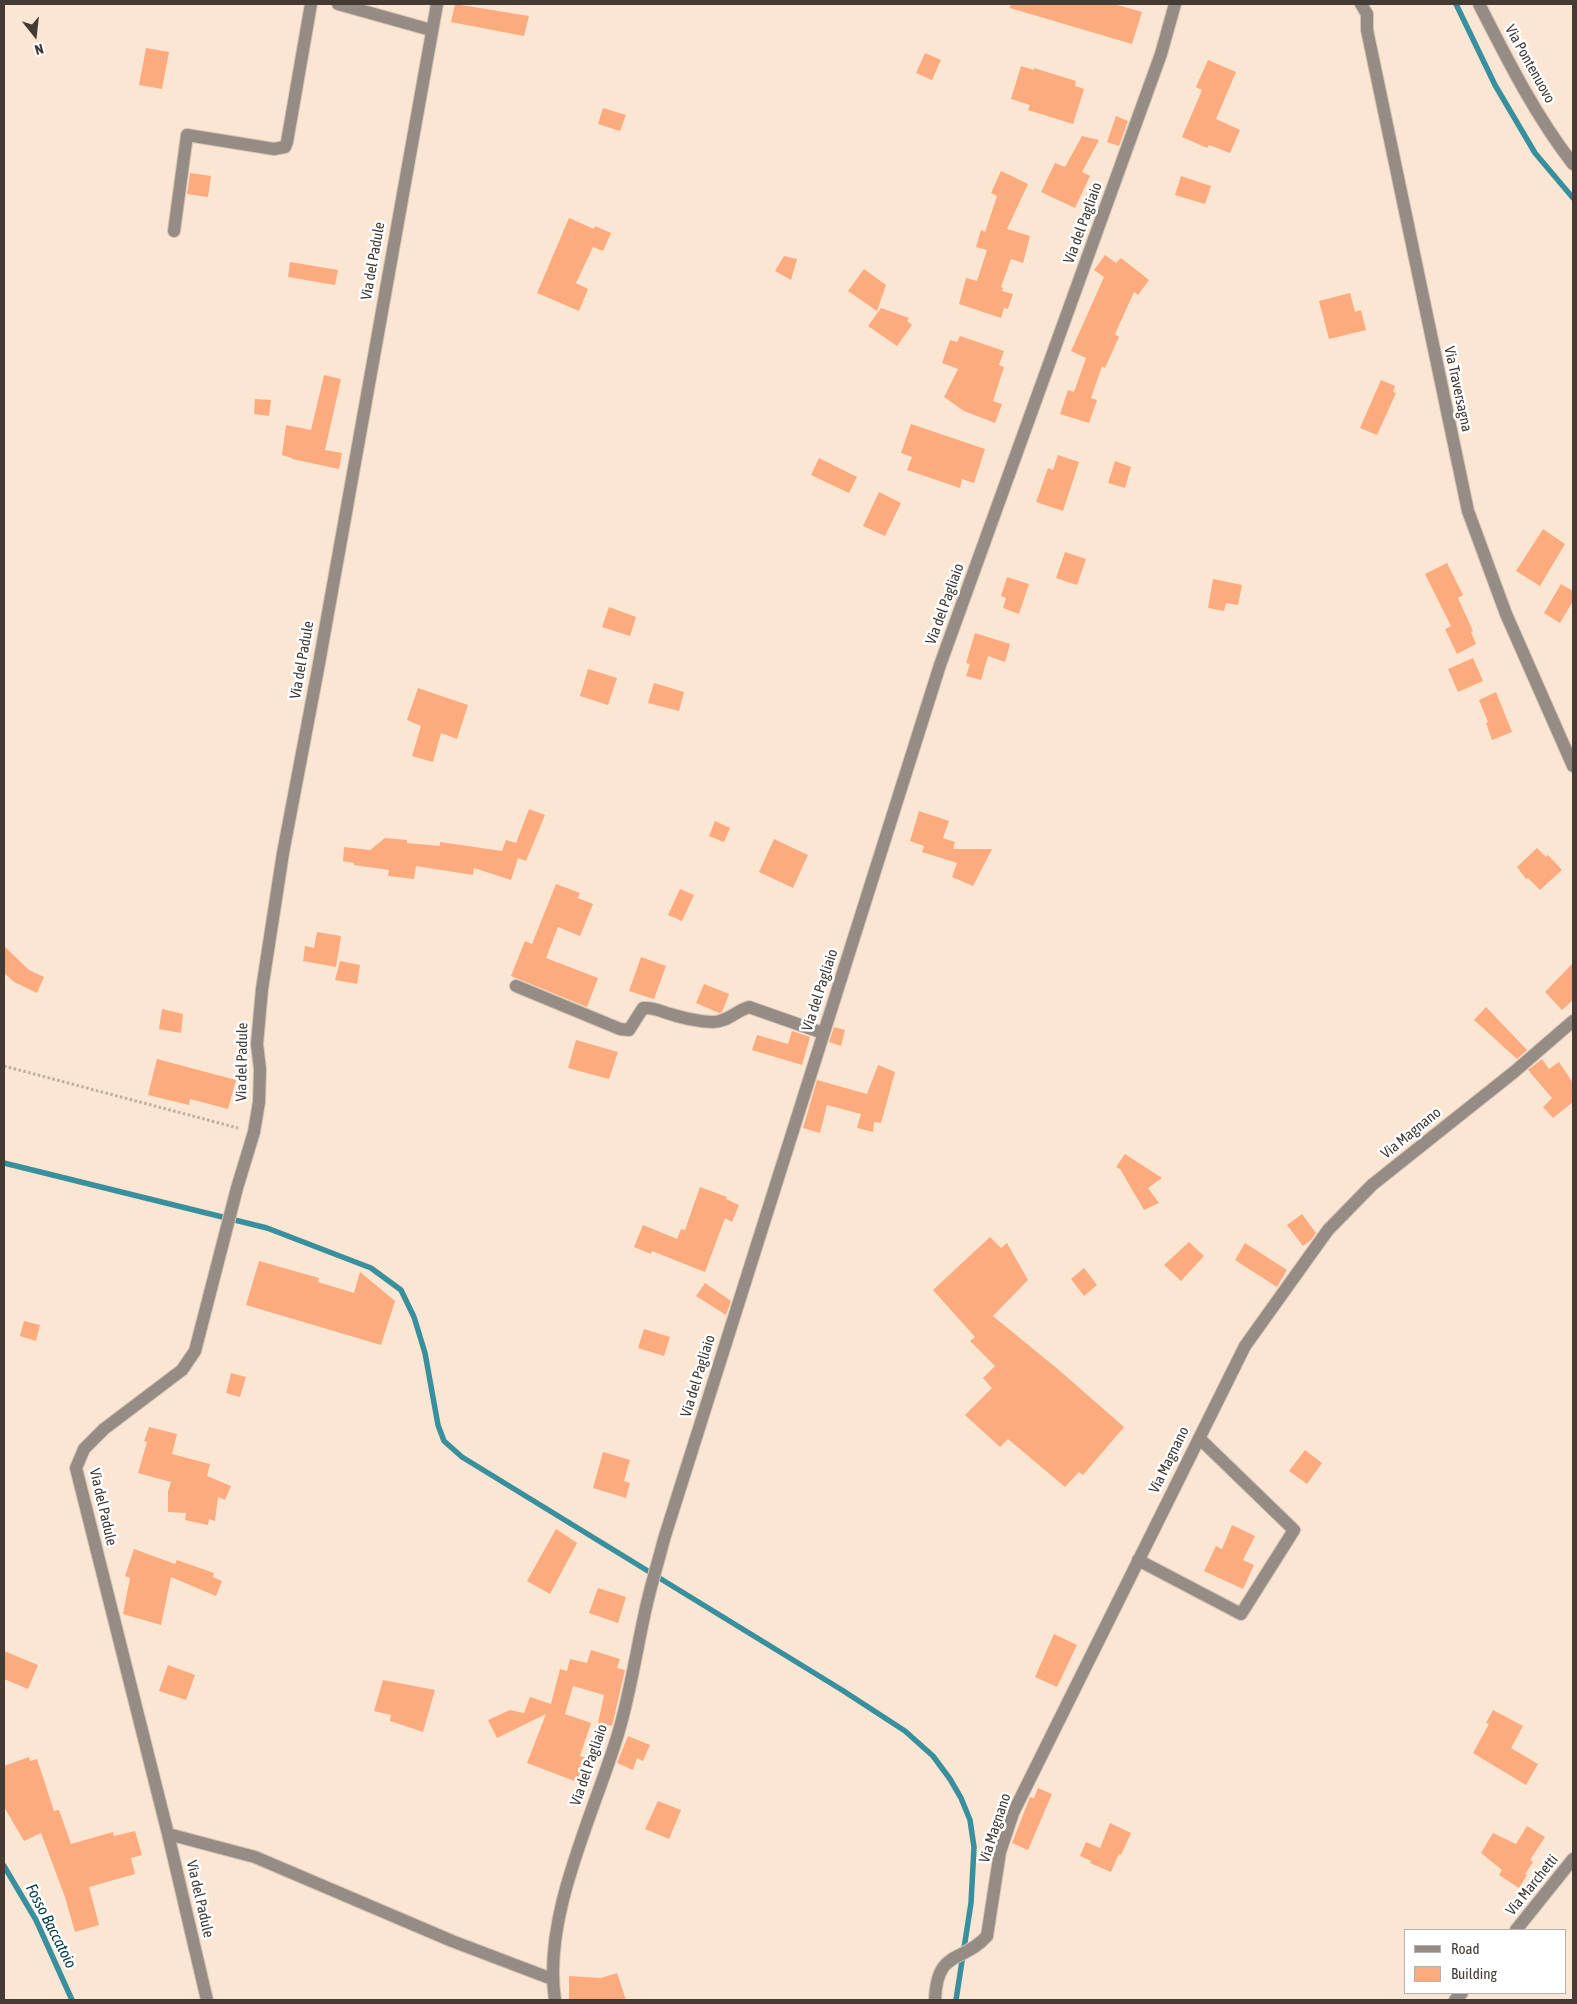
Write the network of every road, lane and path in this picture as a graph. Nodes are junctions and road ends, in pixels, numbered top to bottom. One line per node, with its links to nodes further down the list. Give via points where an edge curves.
1 (311, 4): 9 (street, via 285,147 274,149 187,135)
2 (338, 4): 7 (street)
3 (437, 4): 7 (street, Via del Padule)
4 (1175, 4): 13 (street, Via del Pagliaio, via 1161,54 940,665)
5 (1361, 4): 10 (street, Via Traversagna, via 1367,14 1367,30 1468,511 1506,614)
6 (1479, 4): 8 (street, Via Pontenuovo, via 1516,76)
7 (431, 30): 15 (street, Via del Padule, via 283,853 256,1044 260,1069)
8 (1573, 164)
9 (174, 231)
10 (1573, 766)
11 (516, 986): 13 (street, via 620,1029 629,1030 644,1008 652,1007 694,1020 714,1022 749,1008)
12 (1573, 1021): 16 (street, Via Magnano, via 1372,1185 1328,1230 1245,1346)
13 (823, 1033): 21 (street, Via del Pagliaio, via 657,1566 618,1734 568,1884 557,1931)
14 (4, 1066): 15 (path)
15 (254, 1132): 18 (street, Via del Padule, via 195,1351 182,1370 104,1429 84,1449 76,1468)
16 (1199, 1438): 17 (street, Via Magnano); 17 (street, via 1294,1530 1241,1614)
17 (1138, 1560): 24 (street, Via Magnano, via 1013,1813 1000,1852 987,1936 980,1944 953,1957 943,1967)
18 (168, 1834): 21 (street, via 255,1857 452,1941); 22 (street, Via del Padule)
19 (1573, 1859): 20 (street, Via Marchetti)
20 (1517, 1929)
21 (552, 1979): 23 (street, Via del Pagliaio)
22 (207, 2000)
23 (555, 2000)
24 (935, 2000)

